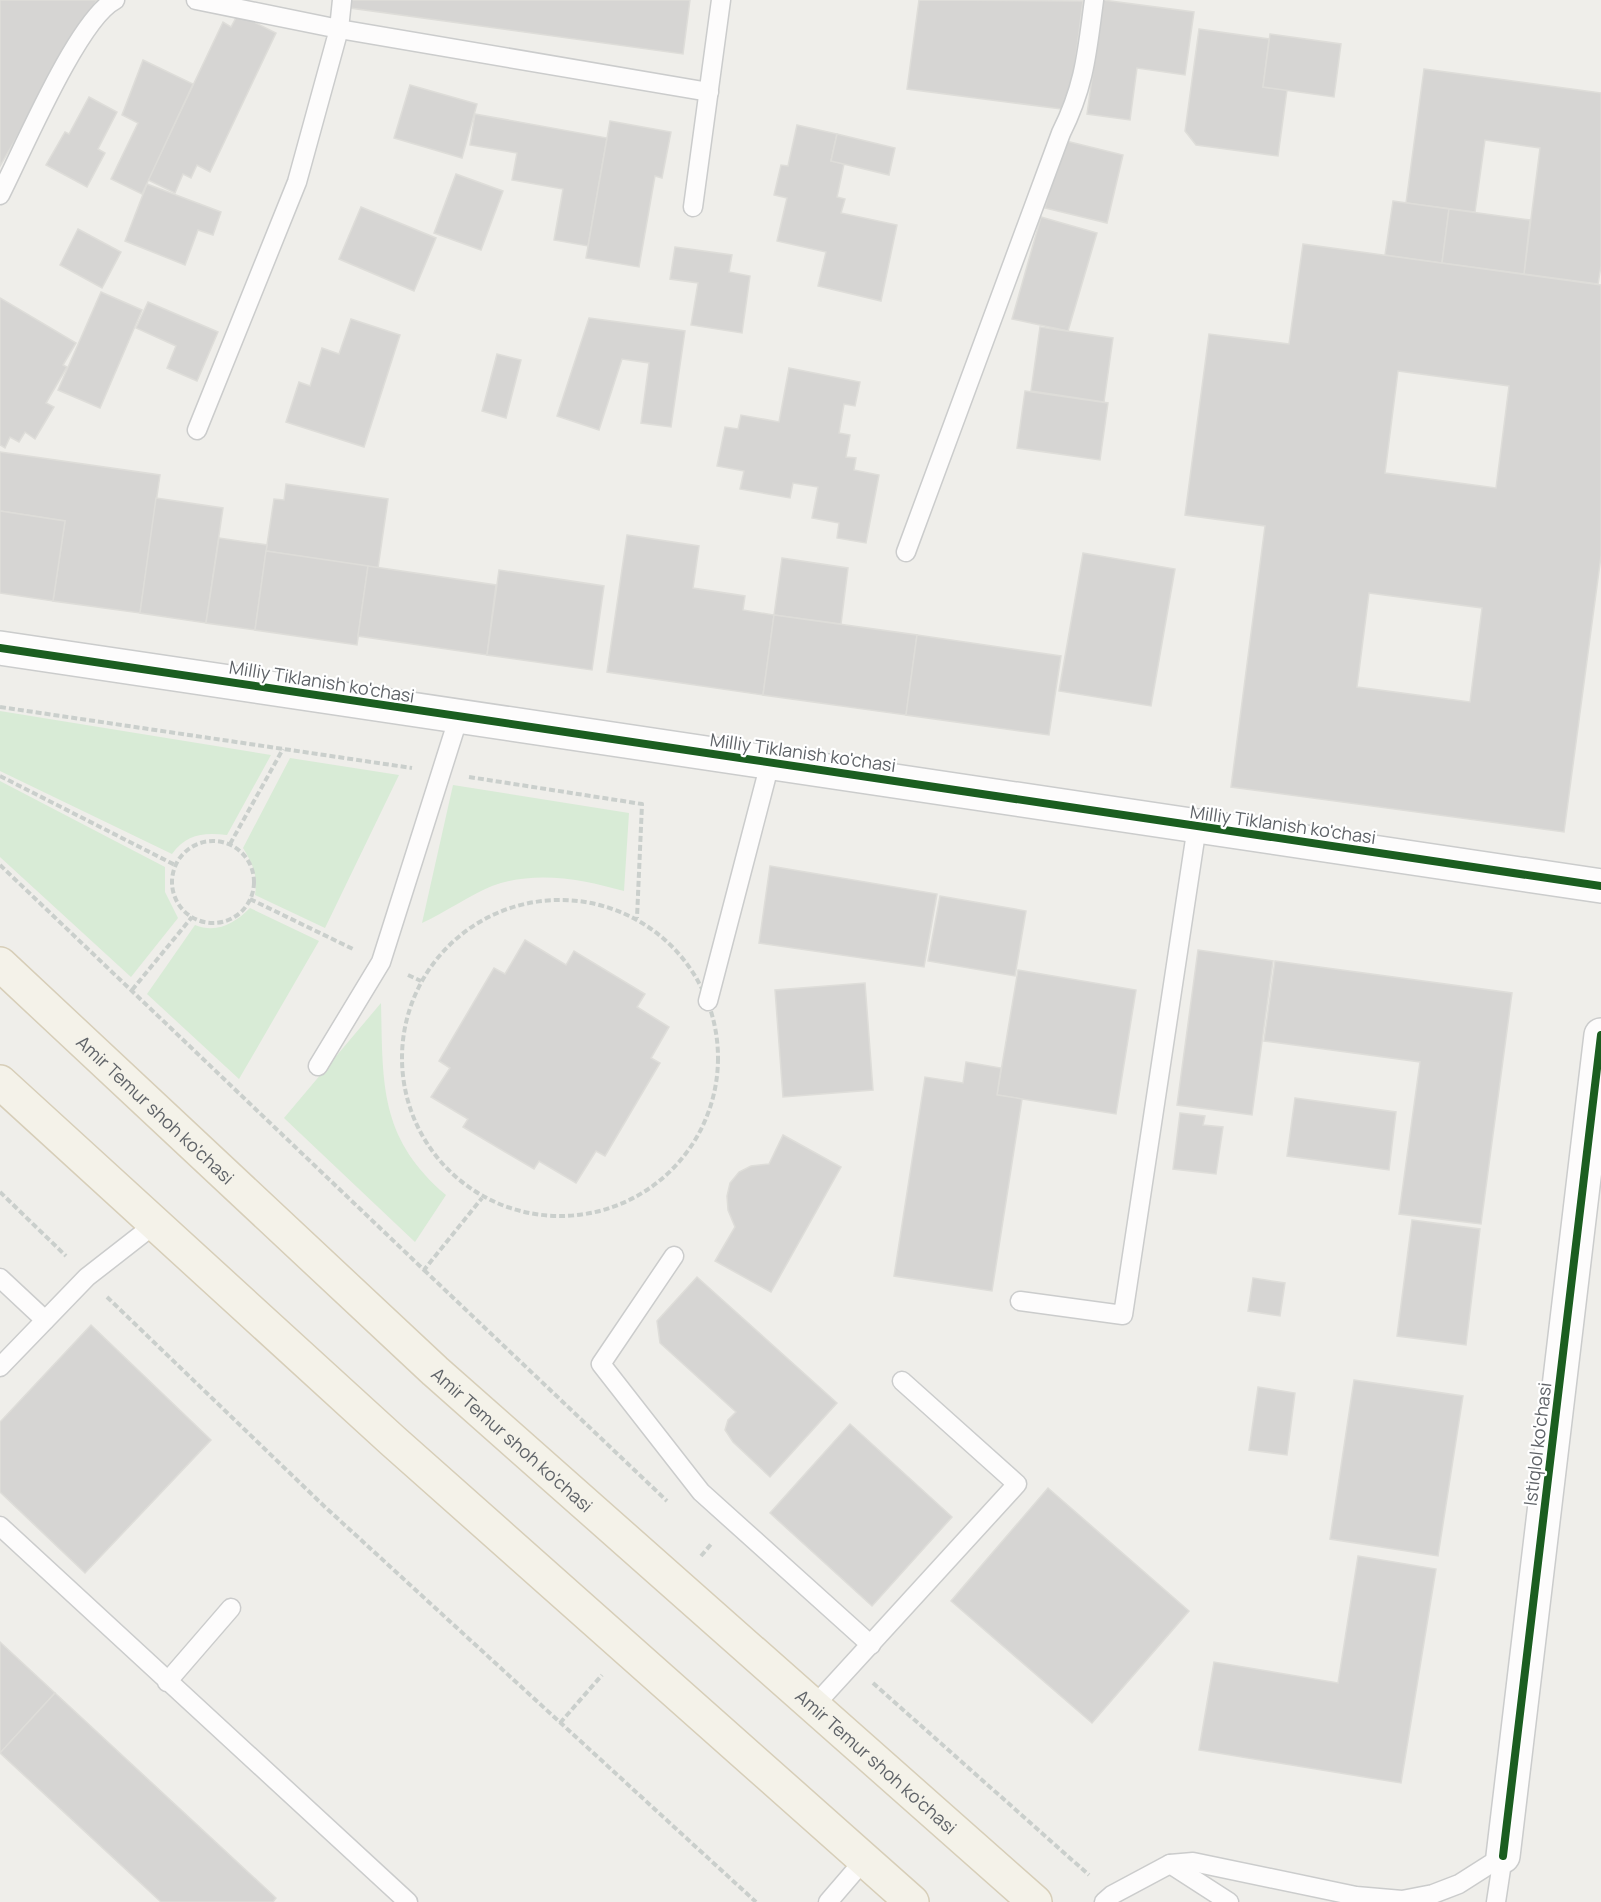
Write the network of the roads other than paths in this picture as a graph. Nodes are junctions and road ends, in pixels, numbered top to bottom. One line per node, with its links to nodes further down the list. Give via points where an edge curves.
1 (115, 0): 8 (lane, via 104,6 82,33)
2 (196, 0): 6 (lane)
3 (342, 0): 6 (lane)
4 (721, 0): 7 (lane)
5 (1094, 0): 11 (lane, via 1075,105 1061,133)
6 (339, 29): 7 (lane); 10 (lane, via 297,182)
7 (709, 92): 9 (lane)
8 (0, 195)
9 (693, 207)
10 (197, 430)
11 (906, 552)
12 (0, 648): 13 (street, Milliy Tiklanish ko'chasi)
13 (459, 716): 14 (street, Milliy Tiklanish ko'chasi); 20 (lane, via 381,962)
14 (770, 763): 15 (street, Milliy Tiklanish ko'chasi); 18 (lane)
15 (1197, 826): 16 (street, Milliy Tiklanish ko'chasi); 25 (lane, via 1123,1315)
16 (1601, 886)
17 (0, 964): 33 (main road, Amir Temur shoh ko'chasi, via 435,1371)
18 (708, 1001)
19 (1601, 1035): 34 (street, Istiqlol ko'chasi)
20 (318, 1066)
21 (0, 1082): 22 (main road)
22 (155, 1224): 26 (lane, via 87,1277); 35 (main road, via 410,1457)
23 (674, 1256): 31 (lane, via 601,1364 701,1492)
24 (0, 1278): 26 (lane)
25 (1020, 1301)
26 (45, 1320): 27 (lane)
27 (0, 1367)
28 (902, 1381): 31 (lane, via 1017,1484)
29 (0, 1526): 32 (lane)
30 (231, 1608): 32 (lane)
31 (871, 1645): 33 (lane)
32 (167, 1682): 37 (lane)
33 (814, 1706): 40 (main road, Amir Temur shoh ko'chasi)
34 (1503, 1856): 36 (lane, via 1459,1884 1402,1900 1356,1896 1193,1862); 43 (lane)
35 (865, 1859): 38 (lane); 39 (main road)
36 (1170, 1864): 41 (lane); 42 (lane)
37 (408, 1902)
38 (828, 1902)
39 (912, 1902)
40 (1035, 1902)
41 (1104, 1902)
42 (1229, 1902)
43 (1496, 1902)

